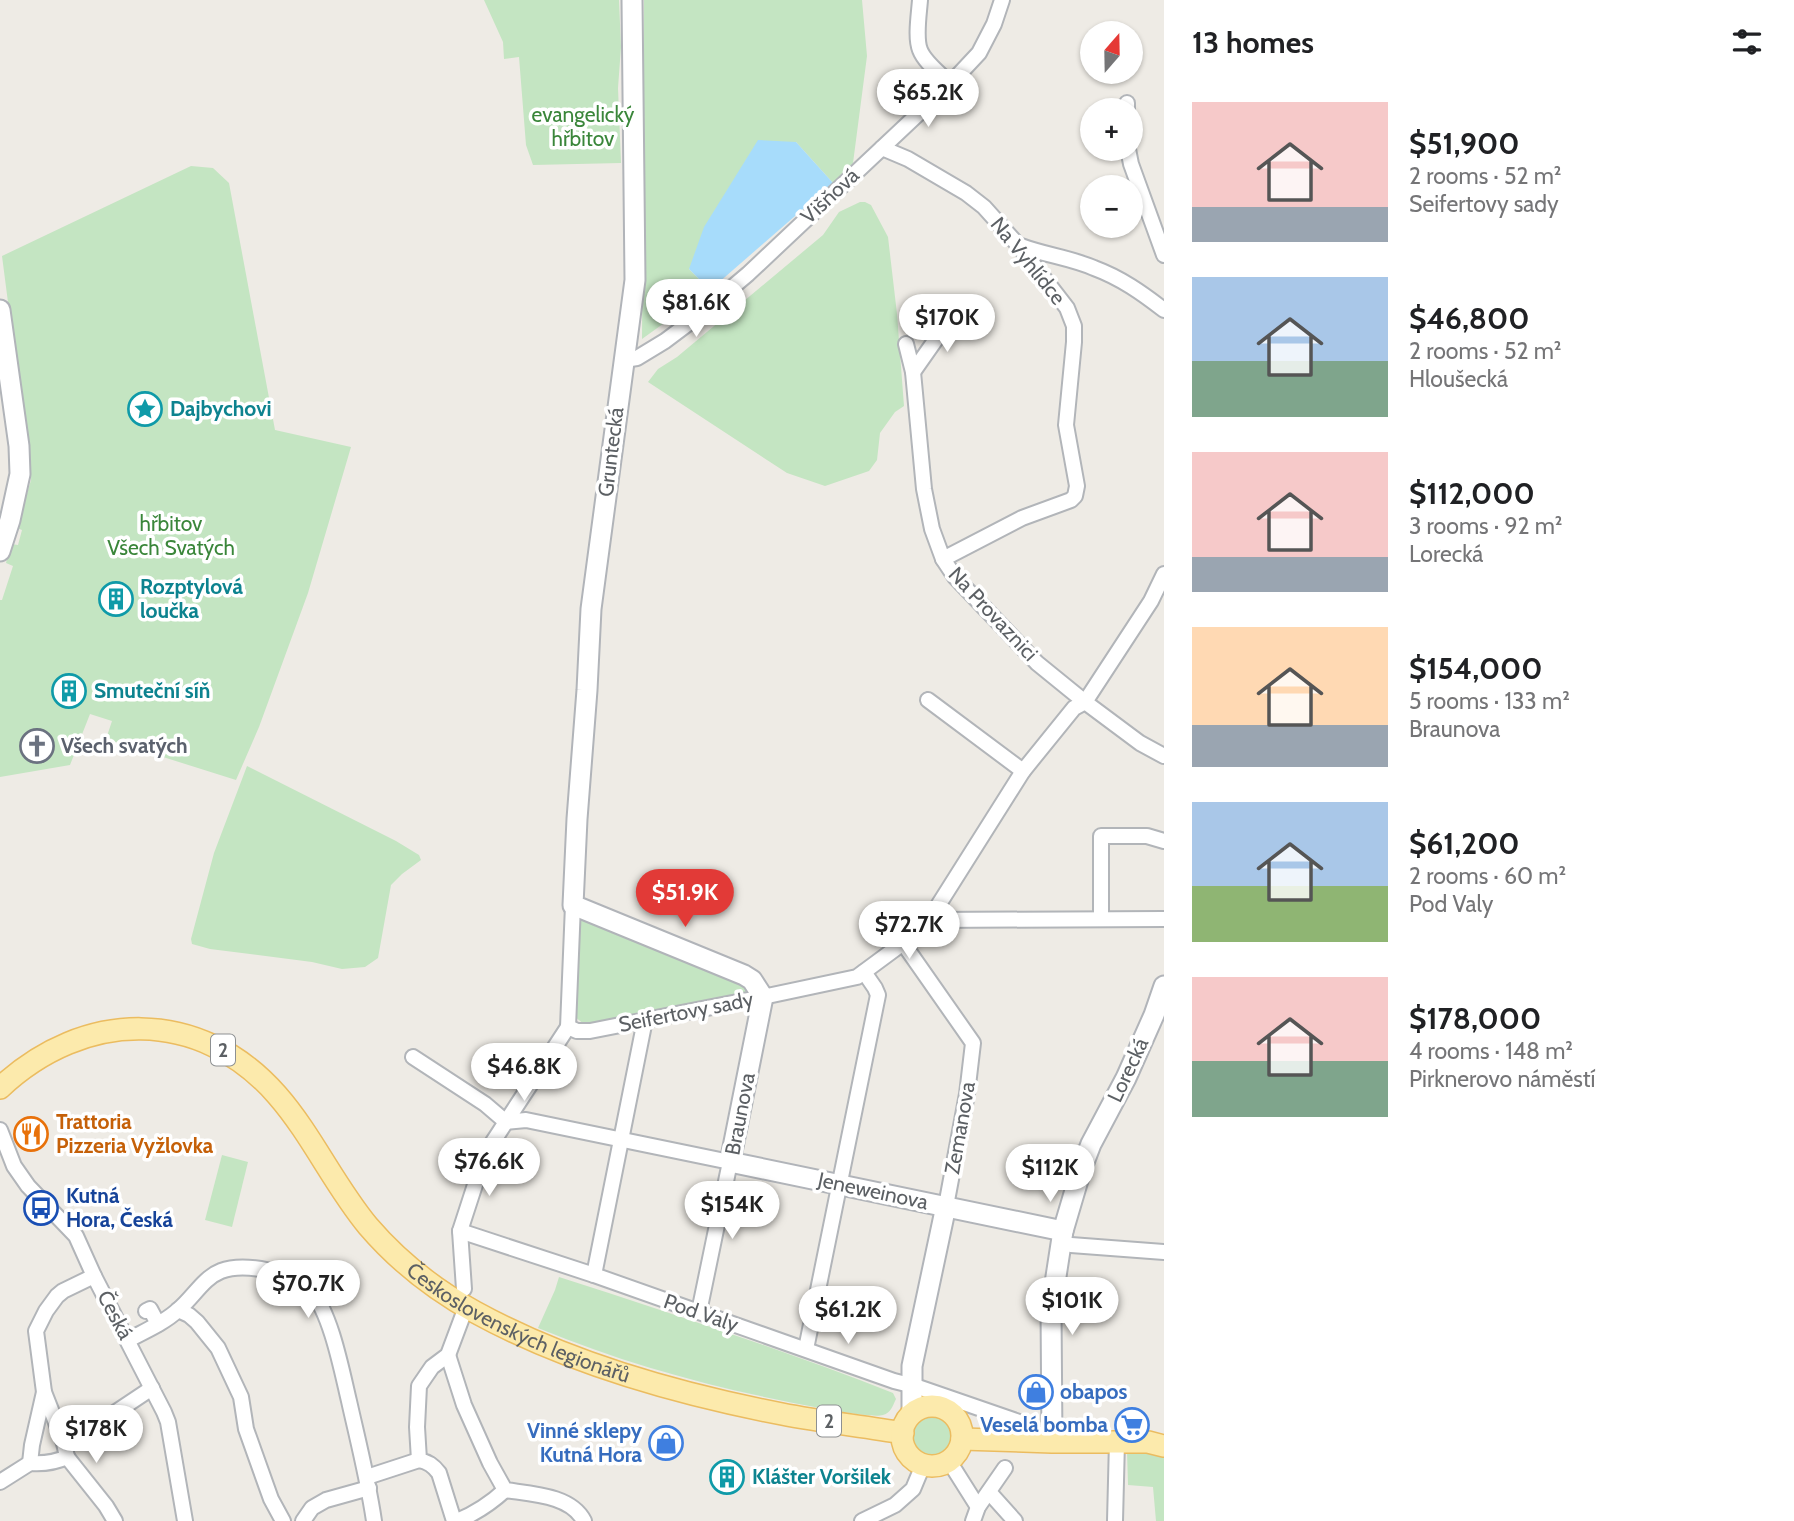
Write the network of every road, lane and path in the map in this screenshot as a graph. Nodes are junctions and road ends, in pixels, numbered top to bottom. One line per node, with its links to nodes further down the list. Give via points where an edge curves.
1 (632, 0): 15 (street, Gruntecká, via 636,258)
2 (920, 0): 4 (street, via 920,49)
3 (1002, 0): 4 (street, Višňová, via 979,53)
4 (950, 84): 5 (street, Višňová)
5 (882, 148): 7 (street, Na Vyhlídce, via 966,193); 15 (street, Višňová, via 697,317 638,358)
6 (1130, 161): 8 (street)
7 (1019, 246): 9 (street); 10 (street, Na Vyhlídce)
8 (1163, 246)
9 (1057, 257): 10 (street); 12 (street, via 1117,277)
10 (1044, 278): 19 (street, Na Vyhlídce, via 1067,308 1074,326 1066,425 1077,492 1071,500 1022,518)
11 (0, 310): 17 (street, via 20,474)
12 (1164, 310)
13 (953, 316): 16 (street)
14 (906, 344): 16 (street, Na Provaznici)
15 (624, 360): 26 (street, Gruntecká, via 591,608)
16 (913, 372): 19 (street, Na Provaznici, via 924,488)
17 (3, 530): 18 (street)
18 (0, 551)
19 (943, 559): 22 (street, Na Provaznici, via 954,577 1037,663)
20 (1164, 574): 22 (street)
21 (928, 700): 24 (street)
22 (1086, 702): 23 (street, Na Provaznici); 24 (street, via 1074,708)
23 (1164, 756)
24 (1023, 771): 28 (street)
25 (1164, 841): 27 (street, via 1147,836 1101,836)
26 (573, 905): 33 (street, Seifertovy sady, via 744,975); 35 (street)
27 (1101, 918): 28 (street); 29 (street)
28 (929, 919): 30 (street)
29 (1164, 919)
30 (903, 943): 31 (street); 43 (street, Zemanova, via 973,1043)
31 (863, 972): 33 (street); 42 (street, via 878,995)
32 (1164, 986): 45 (street, Lorecká, via 1126,1078 1091,1144)
33 (763, 997): 34 (street, Seifertovy sady); 41 (street, Braunova)
34 (645, 1020): 35 (street, Seifertovy sady, via 590,1031); 40 (street)
35 (568, 1027): 38 (street)
36 (413, 1057): 38 (street)
37 (0, 1088): 49 (main road, Československých legionářů / 2, via 35,1060 90,1034 153,1029 209,1043 239,1060 278,1096 356,1210 391,1251 407,1266)
38 (506, 1122): 40 (street, Jeneweinova, via 526,1120); 44 (street, via 485,1154)
39 (0, 1130): 48 (street, Česká, via 14,1166 76,1236)
40 (622, 1141): 41 (street, Jeneweinova); 47 (street)
41 (730, 1162): 42 (street, Jeneweinova); 52 (street, Braunova)
42 (839, 1184): 43 (street, Jeneweinova); 55 (street)
43 (946, 1206): 45 (street, Jeneweinova); 57 (street, Zemanova)
44 (460, 1231): 47 (street, Pod Valy); 49 (street)
45 (1067, 1238): 46 (street); 64 (street, Lorecká, via 1051,1309)
46 (1164, 1252)
47 (594, 1275): 52 (street, Pod Valy)
48 (94, 1276): 54 (street, Česká); 59 (street, via 57,1296 36,1331)
49 (465, 1298): 56 (street); 60 (main road, Československých legionářů / 2, via 533,1339 644,1380 757,1409)
50 (178, 1310): 53 (street); 73 (street, via 206,1280 235,1268 262,1269 306,1286 335,1343); 79 (street, via 197,1322 218,1348 241,1397 246,1429)
51 (146, 1311): 53 (street, via 150,1309)
52 (699, 1312): 55 (street, Pod Valy)
53 (158, 1324): 54 (street)
54 (128, 1340): 58 (street, Česká)
55 (806, 1349): 57 (street, Pod Valy)
56 (448, 1355): 67 (street, via 419,1386); 74 (street, via 464,1405)
57 (911, 1386): 60 (street, Zemanova); 61 (street, Pod Valy)
58 (152, 1388): 66 (street); 78 (street, Česká, via 168,1422)
59 (44, 1392): 66 (street); 69 (street)
60 (907, 1423): 62 (main road, Československých legionářů / 2, via 919,1409 946,1410 958,1422); 70 (main road, via 903,1443)
61 (1022, 1423)
62 (962, 1439): 64 (main road); 68 (main road)
63 (1116, 1441): 64 (main road); 65 (main road); 86 (street)
64 (1052, 1442)
65 (1164, 1446)
66 (65, 1450): 69 (street, via 56,1462); 77 (street)
67 (419, 1460): 73 (street); 82 (street, via 439,1473)
68 (949, 1461): 70 (main road); 76 (street)
69 (30, 1463): 72 (street)
70 (923, 1465): 84 (street, via 913,1489 895,1505)
71 (1005, 1468): 75 (street)
72 (0, 1482)
73 (366, 1484): 80 (street, via 312,1508); 81 (street)
74 (505, 1490): 82 (street, via 476,1513); 83 (street, via 562,1502)
75 (989, 1492): 76 (street); 85 (street)
76 (975, 1514)
77 (115, 1521)
78 (185, 1521)
79 (283, 1521)
80 (303, 1521)
81 (374, 1521)
82 (456, 1521)
83 (584, 1521)
84 (862, 1521)
85 (1015, 1521)
86 (1115, 1521)

